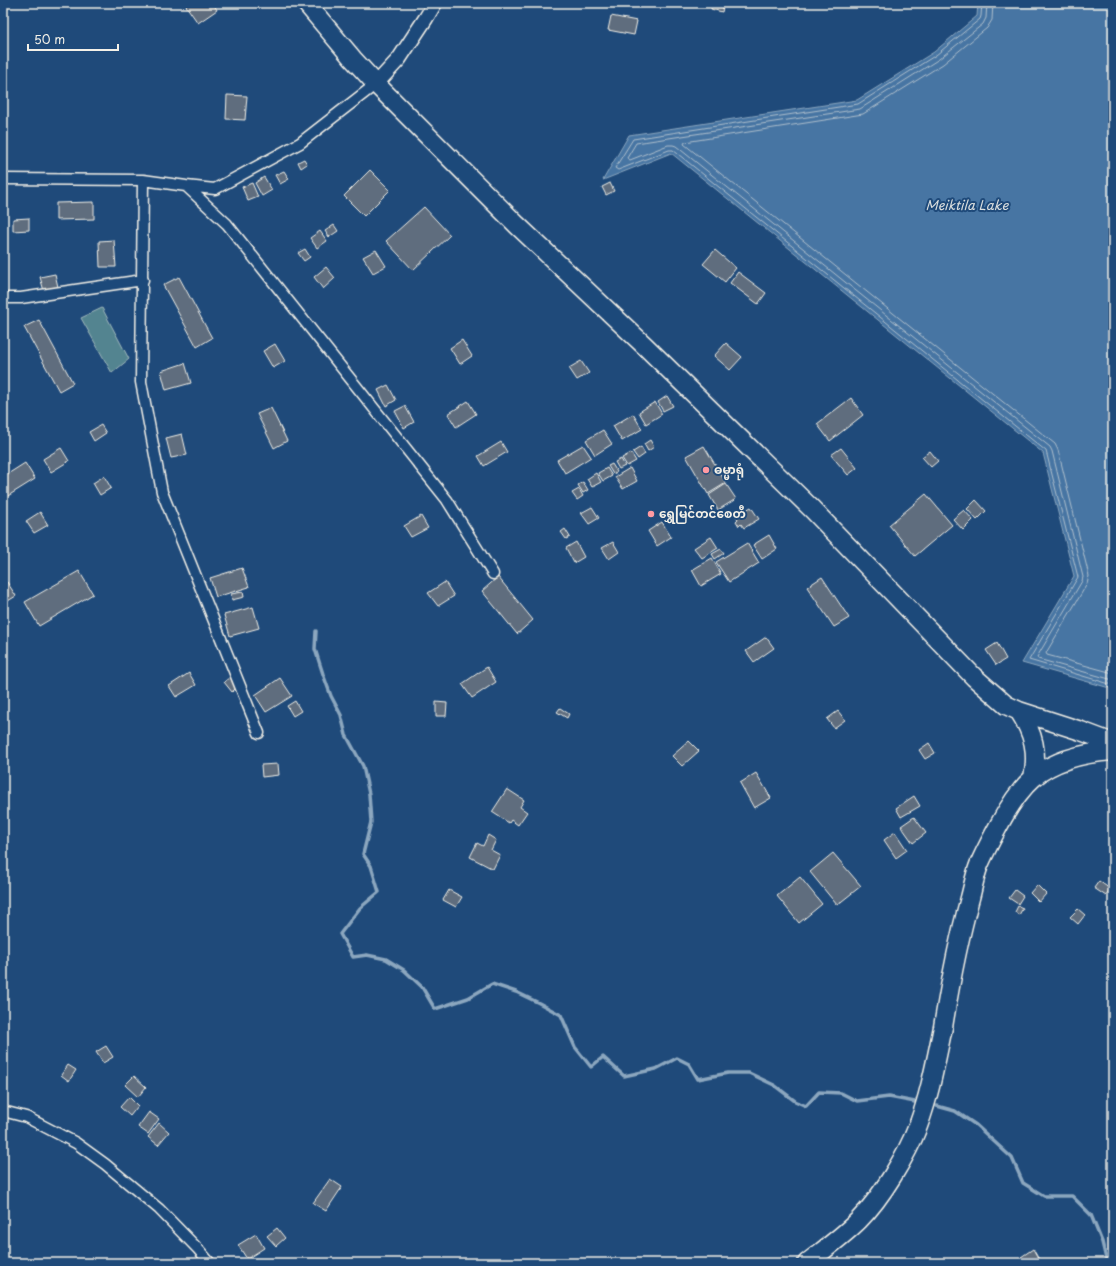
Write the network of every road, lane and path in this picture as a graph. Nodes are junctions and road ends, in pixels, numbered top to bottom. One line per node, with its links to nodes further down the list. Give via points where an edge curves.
1 (306, 3): 3 (highway)
2 (435, 3): 3 (street, via 399,59)
3 (376, 84): 6 (street, via 300,143 215,189); 10 (highway, via 517,225 812,509 974,677 1006,705)
4 (3, 179): 5 (street)
5 (144, 180): 6 (street); 7 (street)
6 (186, 186): 9 (street, via 227,224 447,500)
7 (143, 280): 8 (street, via 21,298); 11 (street, via 141,382 162,492)
8 (3, 298)
9 (493, 574)
10 (1019, 711): 12 (highway); 14 (highway, via 1026,721 1034,743 1036,755)
11 (259, 733)
12 (1113, 743)
13 (1113, 751): 14 (highway, via 1078,756 1053,765)
14 (1033, 778): 17 (highway, via 1007,810 979,866 962,927 934,1073 918,1127 902,1160 881,1193 860,1219)
15 (3, 1111): 16 (street, via 26,1117 76,1143 105,1164 159,1209)
16 (210, 1263)
17 (807, 1263)

